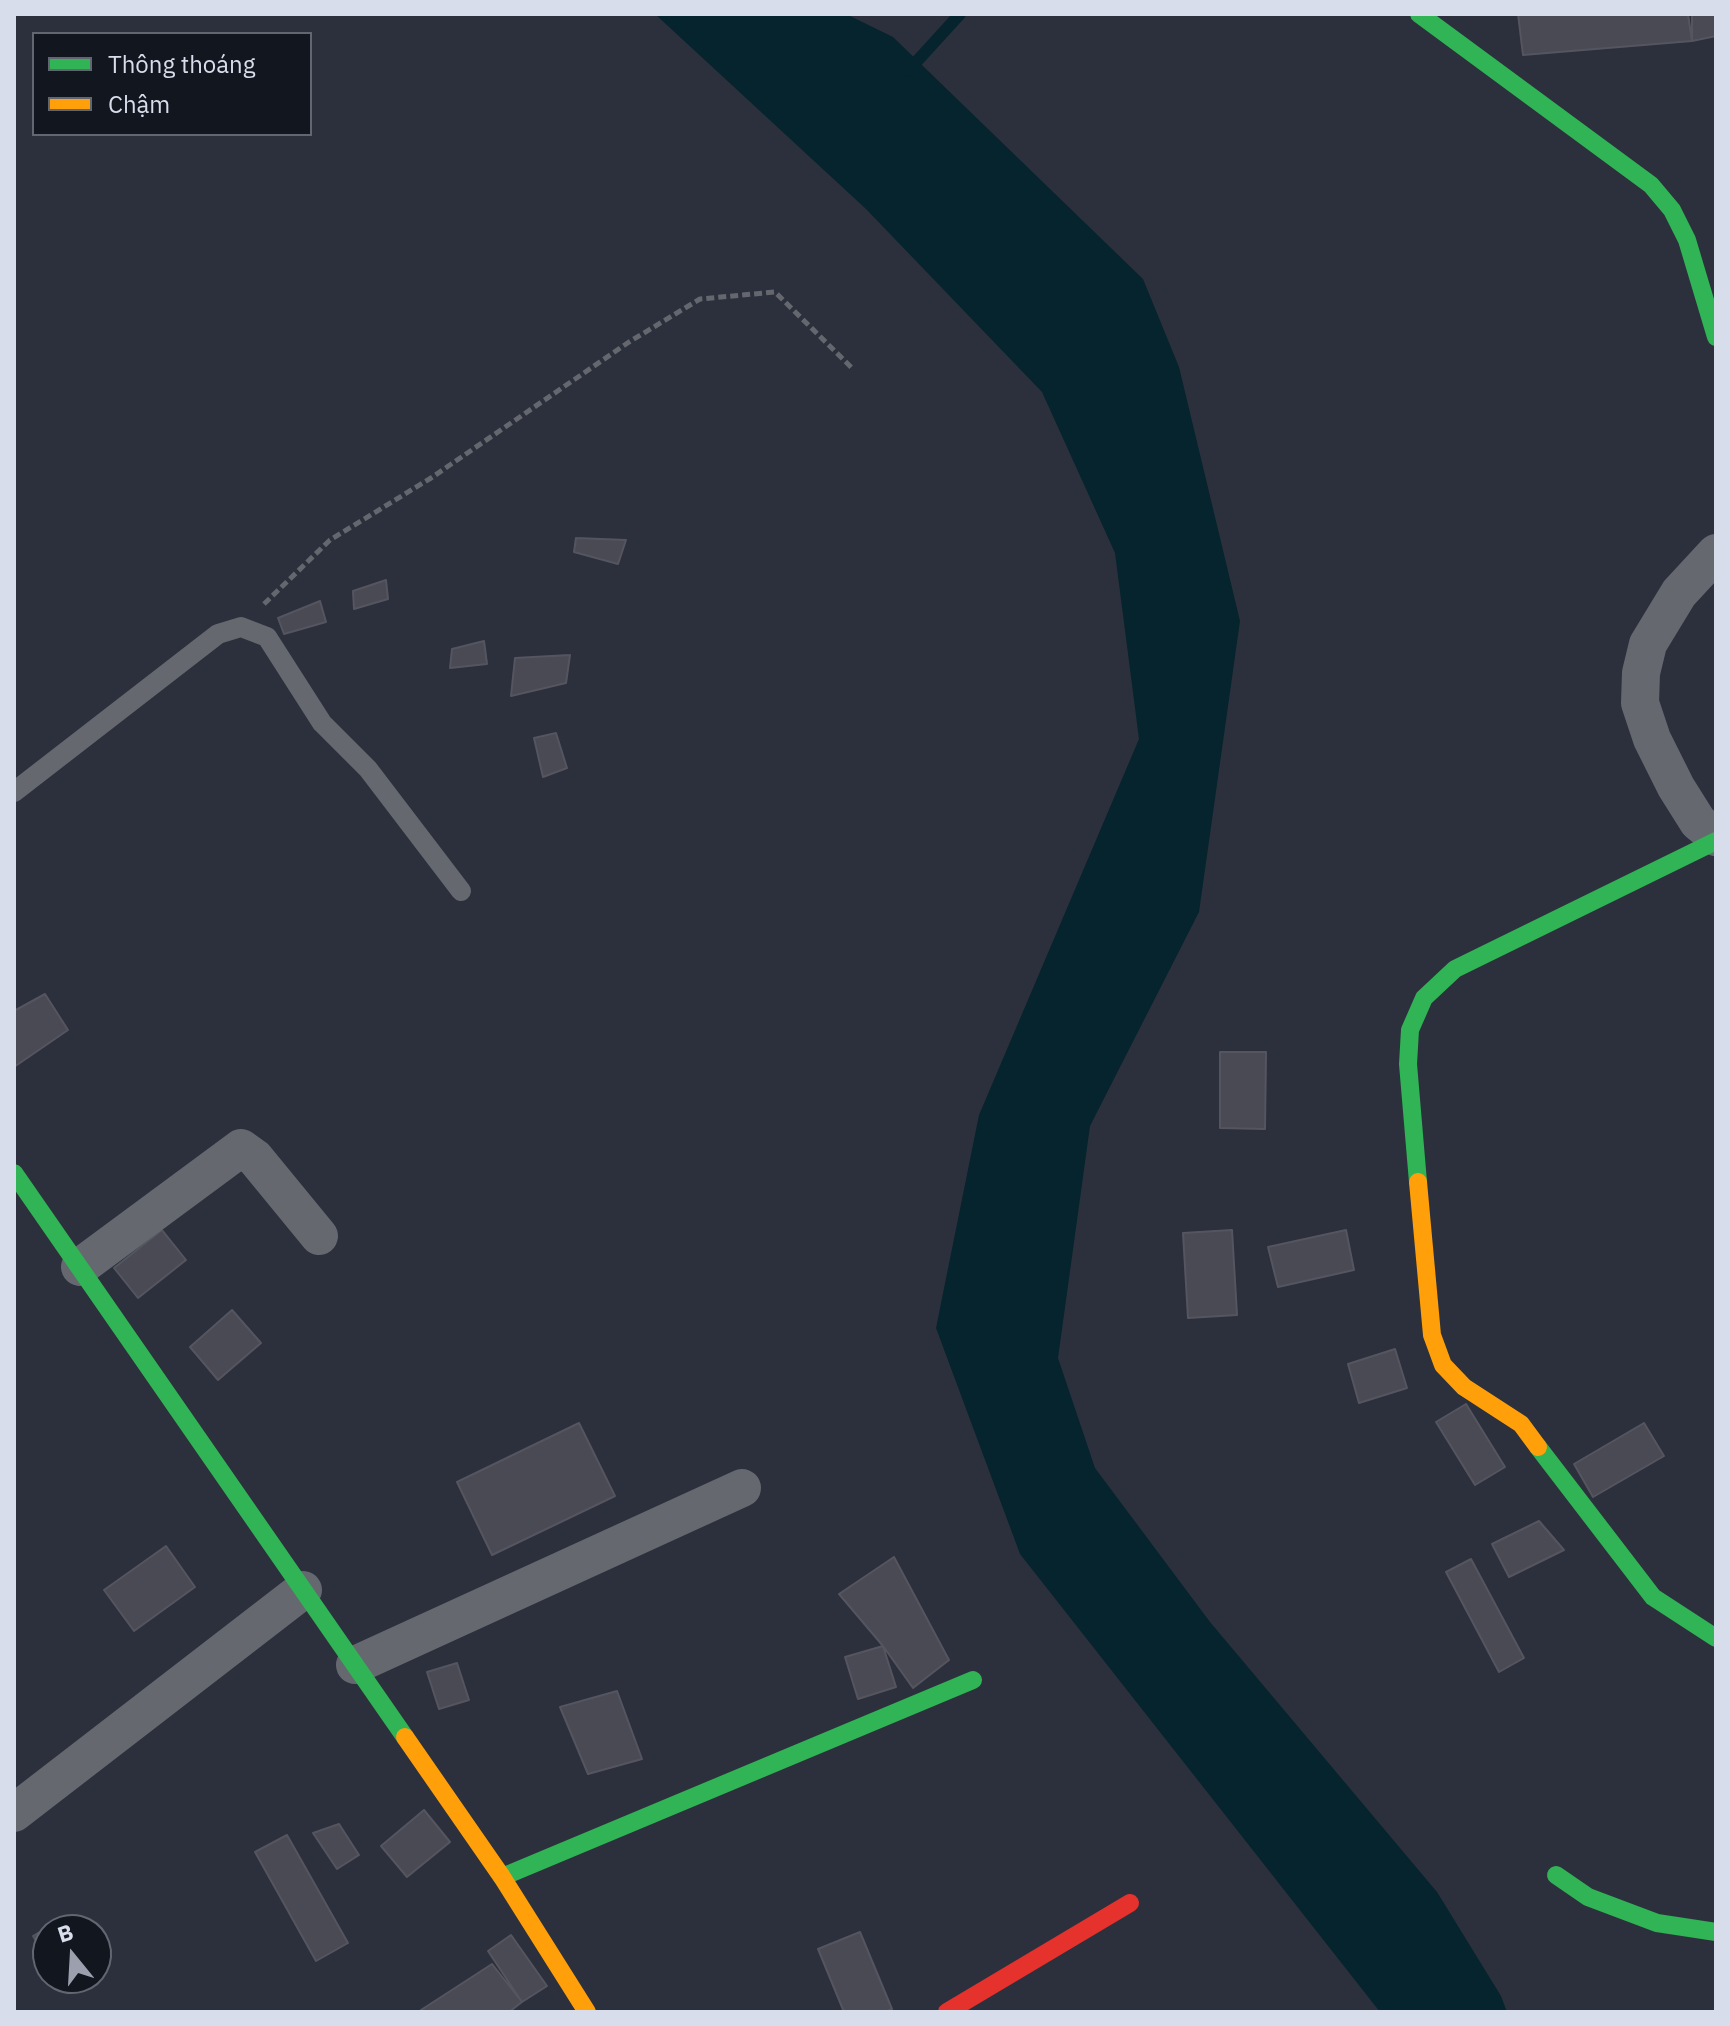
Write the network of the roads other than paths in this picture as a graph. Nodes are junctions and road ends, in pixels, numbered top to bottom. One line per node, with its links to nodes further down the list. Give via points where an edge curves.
1 (1419, 14): 2 (street, via 1651,185 1687,240)
2 (1716, 337)
3 (1716, 553): 5 (street, via 1679,593 1648,644 1640,703 1676,787)
4 (14, 792): 6 (lane, via 218,634 241,627 267,637 322,723 368,769)
5 (1716, 839): 12 (street, via 1455,969 1424,998 1410,1030 1408,1064 1432,1335 1443,1365 1464,1387 1521,1424 1653,1597)
6 (461, 891)
7 (14, 1173): 9 (street)
8 (319, 1236): 9 (street, via 241,1148)
9 (80, 1267): 11 (street)
10 (742, 1488): 13 (street)
11 (303, 1590): 13 (street); 15 (street)
12 (1716, 1638)
13 (355, 1665): 17 (street)
14 (973, 1680): 17 (street)
15 (14, 1813)
16 (1556, 1875): 19 (street, via 1588,1897 1657,1923)
17 (502, 1877): 20 (street)
18 (1130, 1903): 21 (street)
19 (1716, 1932)
20 (587, 2012)
21 (947, 2012)

